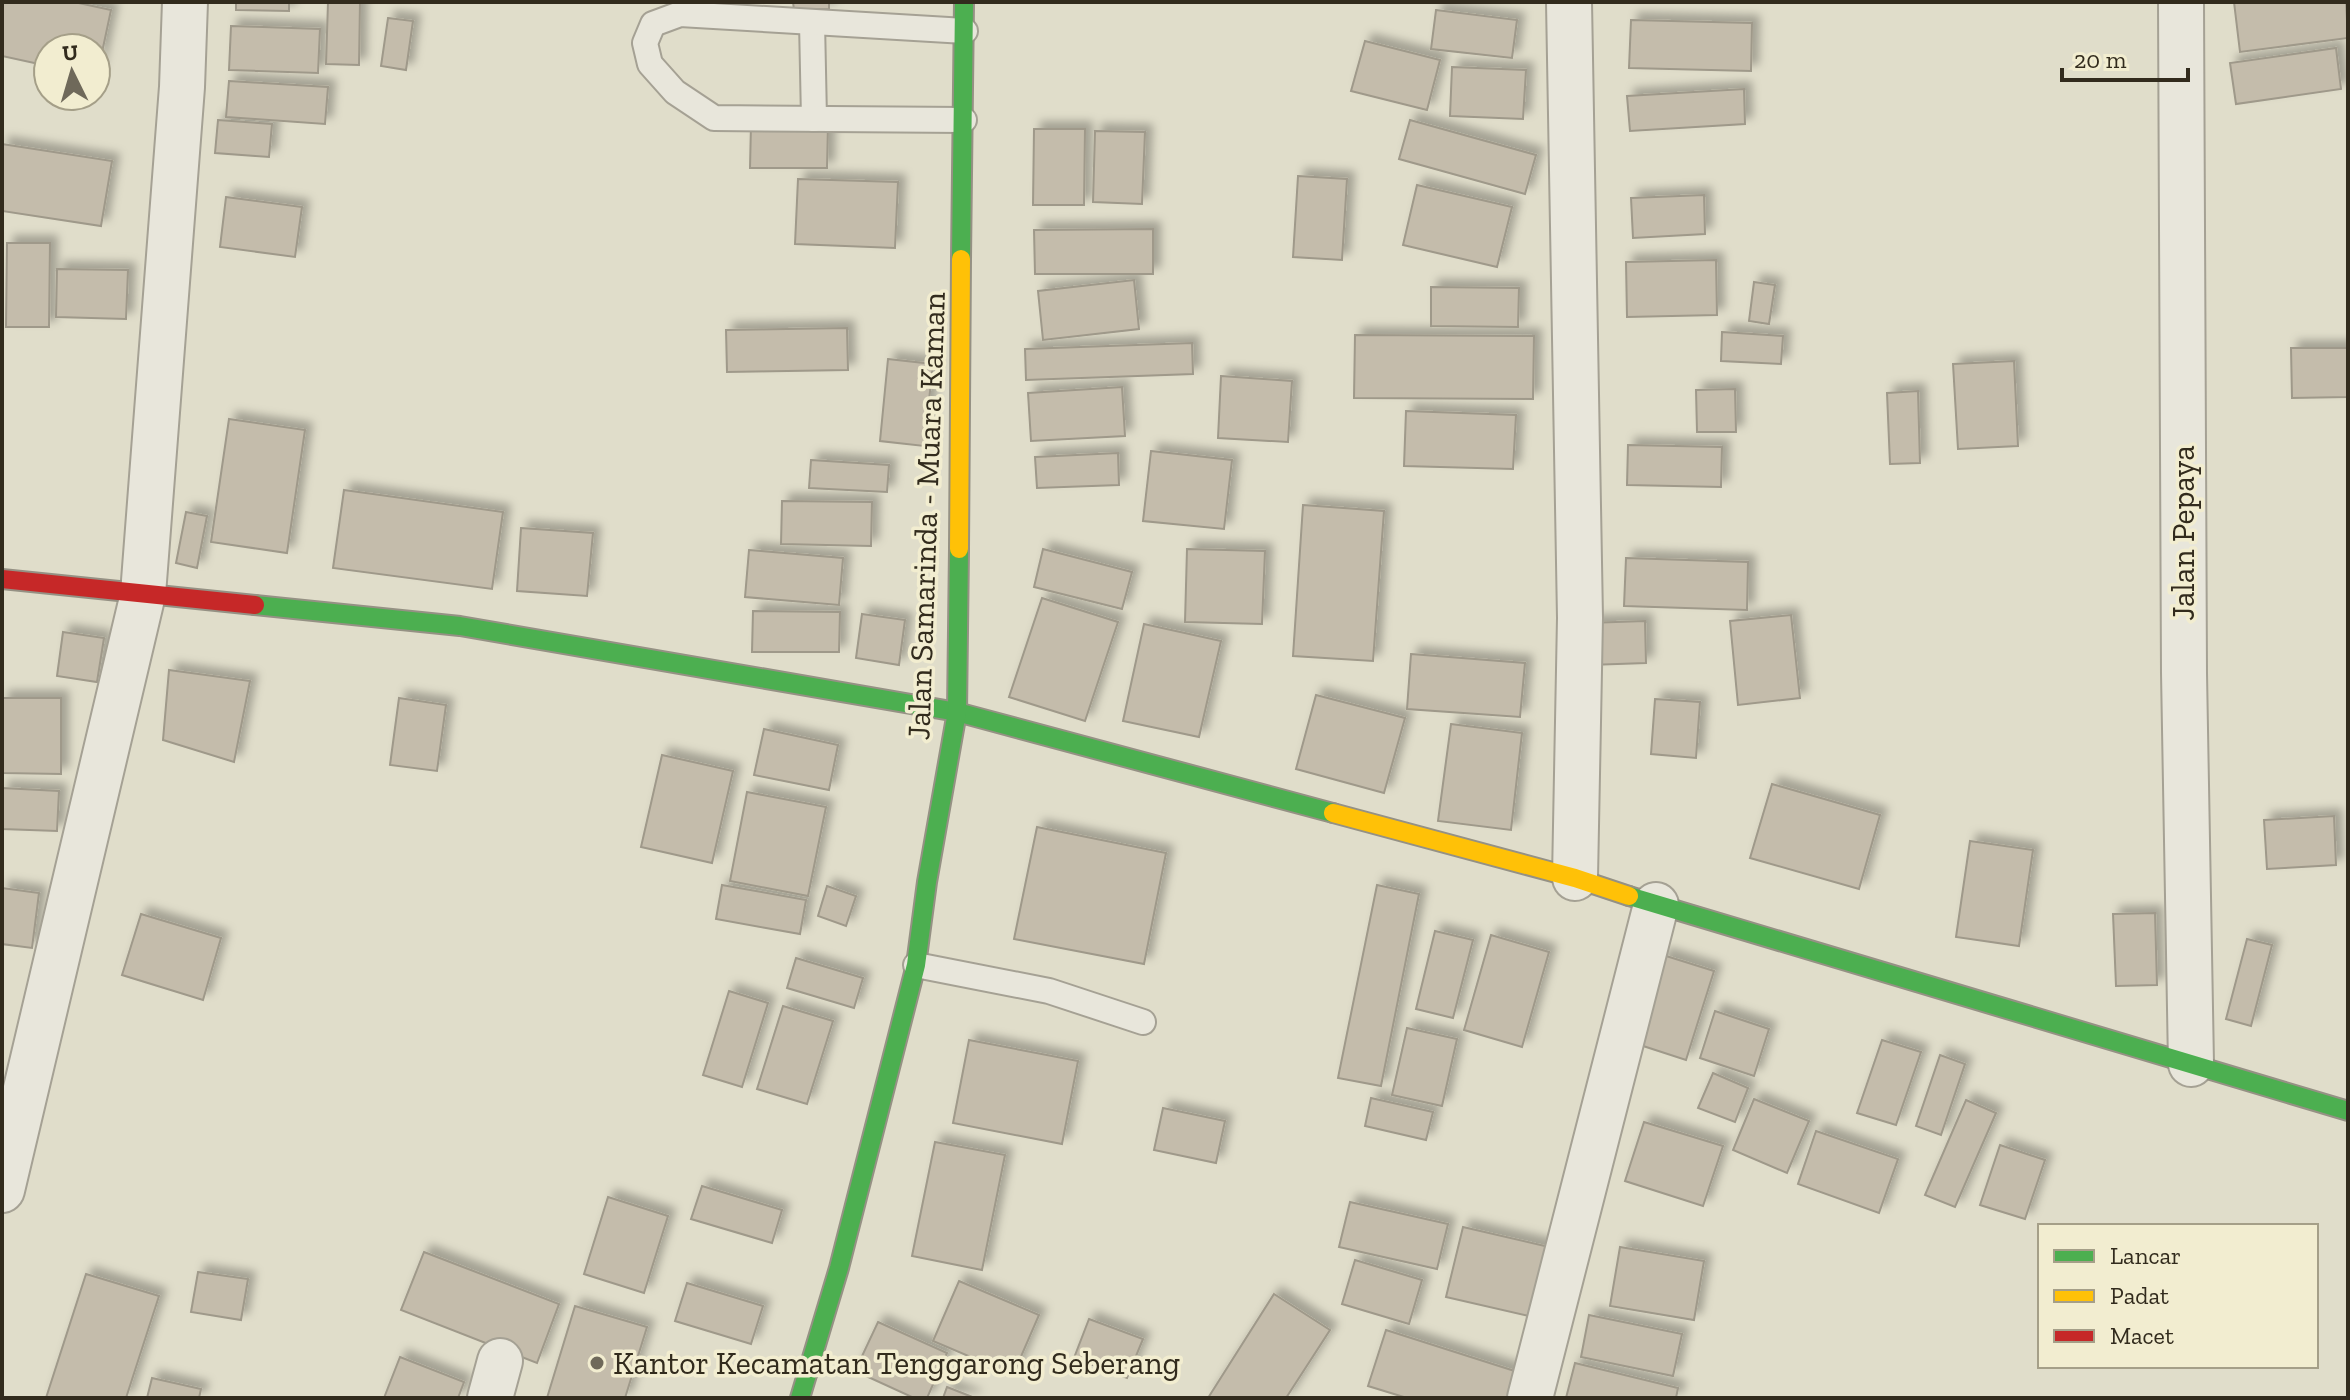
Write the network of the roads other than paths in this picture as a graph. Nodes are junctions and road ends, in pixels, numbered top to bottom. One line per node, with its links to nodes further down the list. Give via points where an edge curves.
1 (185, 2): 10 (street)
2 (964, 2): 6 (street, Jalan Samarinda - Muara Kaman)
3 (1569, 2): 12 (street, via 1580,618)
4 (2181, 2): 16 (street, Jalan Pepaya, via 2183,658)
5 (812, 22): 6 (lane); 7 (lane); 7 (lane, via 680,14 653,24 645,43 650,64 675,92 714,118)
6 (965, 31): 8 (street, Jalan Samarinda - Muara Kaman)
7 (814, 119): 8 (lane)
8 (964, 120): 11 (street, Jalan Samarinda - Muara Kaman)
9 (2, 579): 10 (street)
10 (143, 594): 11 (street, via 460,626); 18 (street)
11 (957, 712): 12 (street); 14 (street, Jalan Samarinda - Muara Kaman)
12 (1575, 878): 13 (street)
13 (1656, 905): 16 (street); 20 (street)
14 (916, 965): 15 (lane, via 1049,991); 19 (street, Jalan Samarinda - Muara Kaman, via 839,1268)
15 (1143, 1022)
16 (2191, 1064): 17 (street)
17 (2348, 1111)
18 (2, 1190)
19 (800, 1398)
20 (1530, 1398)

